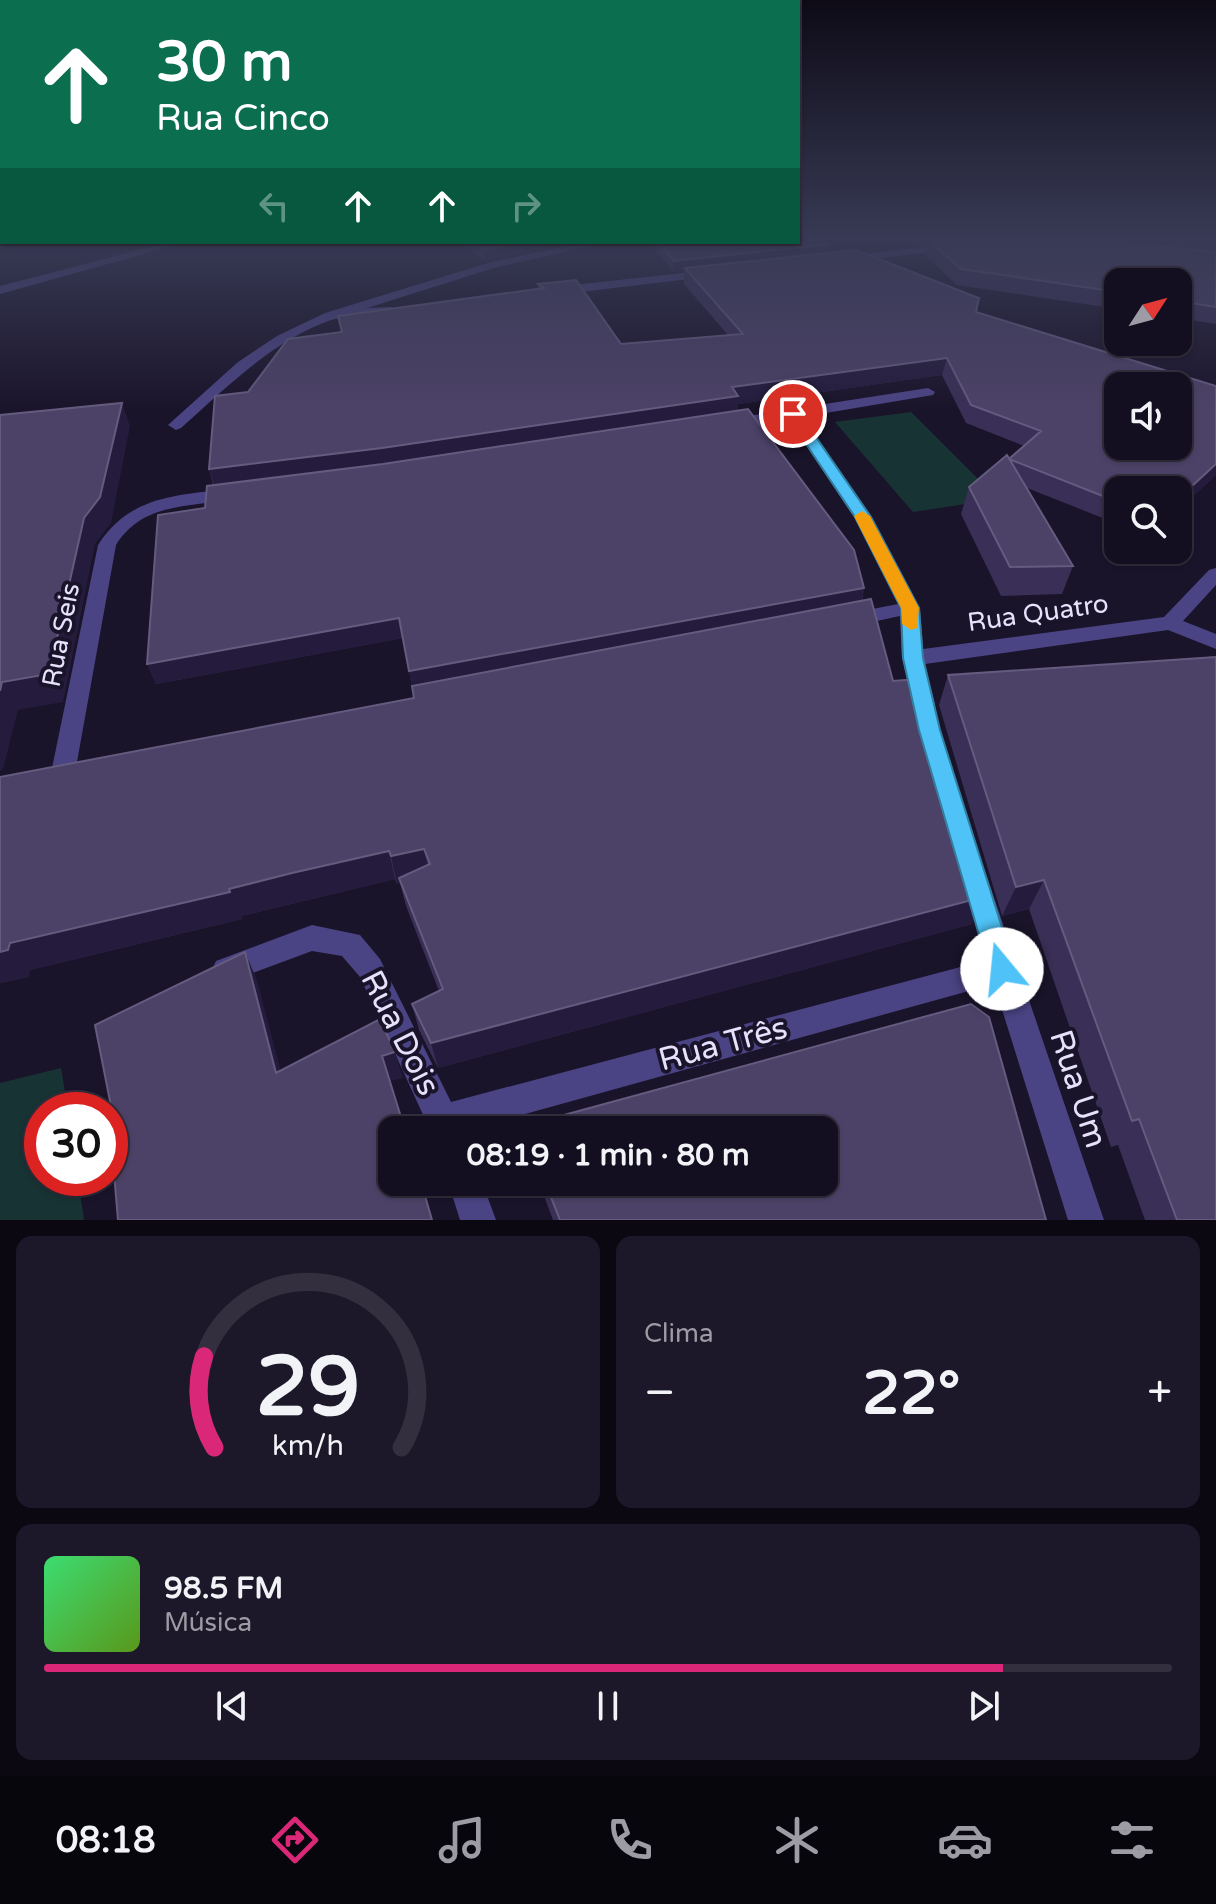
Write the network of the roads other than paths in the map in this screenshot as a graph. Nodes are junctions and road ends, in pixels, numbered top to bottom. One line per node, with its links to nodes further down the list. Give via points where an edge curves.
1 (390, 297): 3 (street)
2 (408, 308): 3 (street)
3 (330, 316): 6 (street, via 243,365)
4 (928, 392): 5 (street)
5 (793, 414): 7 (street); 10 (street, via 863,517)
6 (176, 425)
7 (715, 426)
8 (247, 492): 16 (street, Rua Seis, via 159,506 113,532 55,774)
9 (1216, 574): 12 (street)
10 (910, 608): 11 (street); 14 (street)
11 (832, 623)
12 (1170, 623): 13 (street); 14 (street, Rua Quatro)
13 (1216, 642)
14 (913, 658): 15 (street)
15 (930, 730)
16 (94, 767)
17 (966, 850): 18 (street, Rua Um)
18 (1002, 969): 21 (street, Rua Três); 24 (street, Rua Um)
19 (207, 977): 20 (street, Rua Dois, via 312,938 350,944 370,968)
20 (441, 1116)
21 (477, 1116)
22 (470, 1196): 23 (street)
23 (478, 1220)
24 (1086, 1220)

